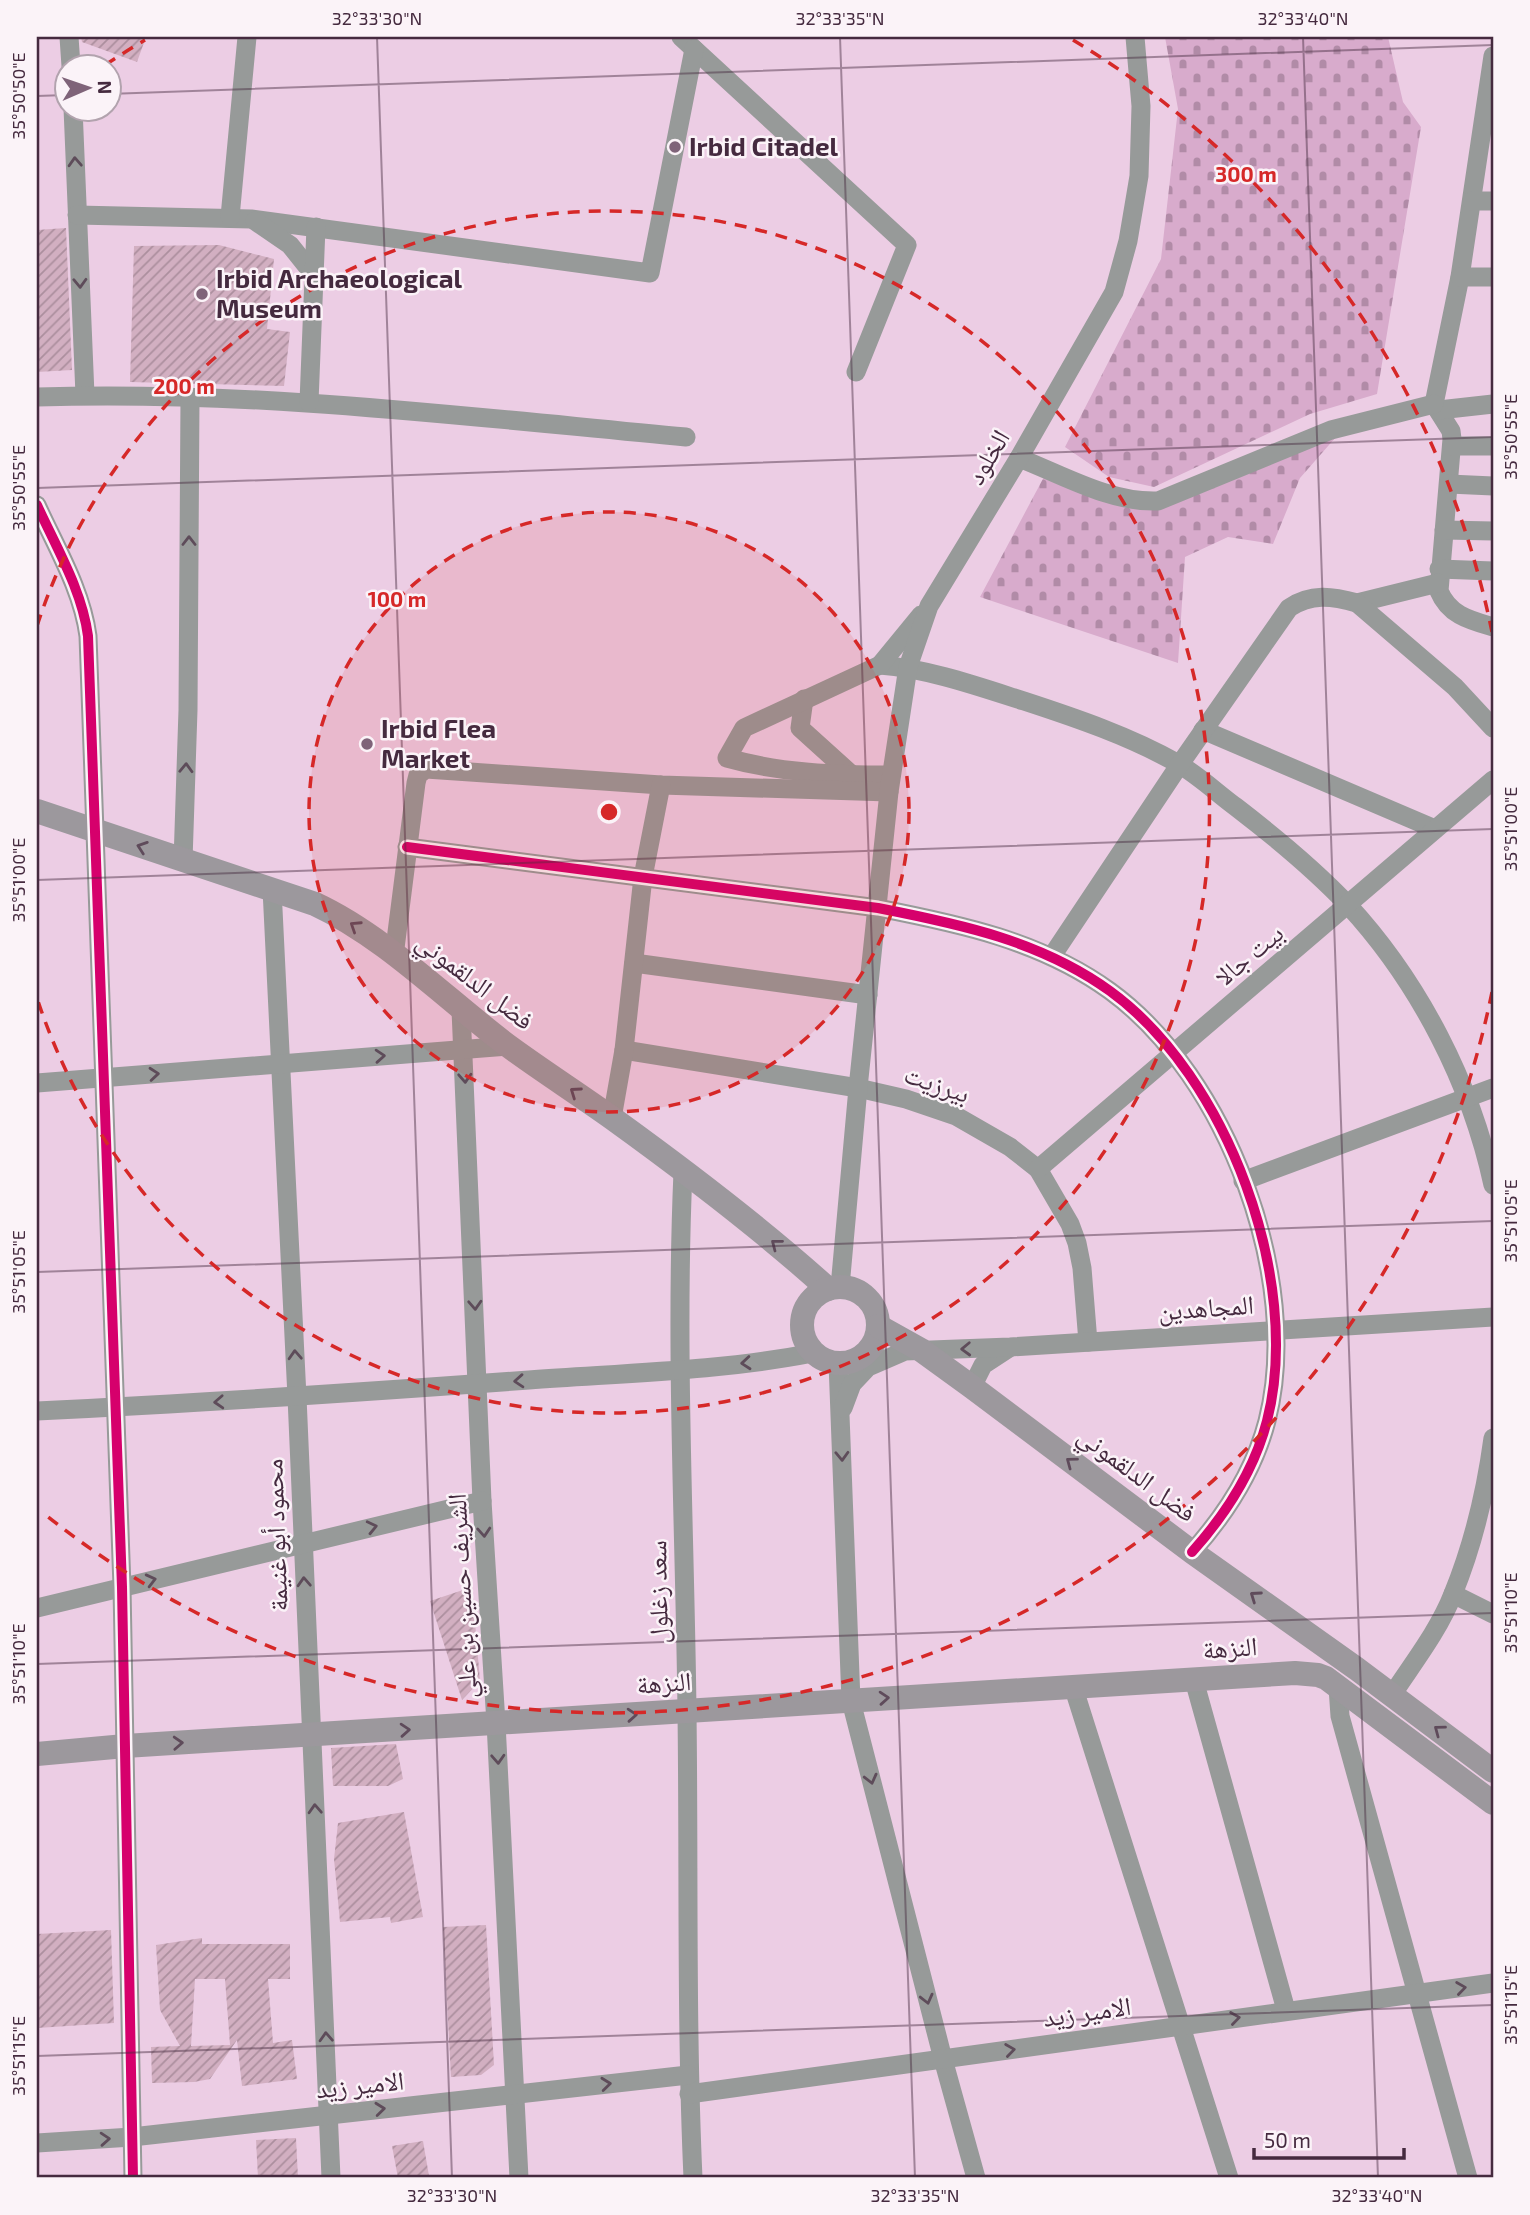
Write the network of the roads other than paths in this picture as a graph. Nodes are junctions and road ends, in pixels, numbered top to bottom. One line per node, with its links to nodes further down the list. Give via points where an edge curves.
1 (247, 37): 10 (street)
2 (1135, 37): 26 (street, الخلود, via 1141,106 1139,176 1114,292)
3 (688, 43): 12 (street, via 650,273); 16 (street, via 907,245)
4 (1492, 69): 5 (street)
5 (1490, 114): 7 (street)
6 (74, 122): 9 (street, one-way to 6)
7 (1472, 201): 8 (street); 14 (street)
8 (1493, 201)
9 (77, 215): 10 (street); 17 (street, one-way to 17)
10 (230, 217): 11 (street)
11 (251, 219): 12 (street); 13 (street, via 290,245)
12 (316, 227): 13 (street)
13 (314, 275): 20 (street)
14 (1460, 277): 15 (street); 22 (street)
15 (1493, 277)
16 (856, 372)
17 (85, 396): 18 (street); 19 (street)
18 (37, 397)
19 (190, 397): 20 (street); 51 (street, one-way to 19)
20 (309, 402): 23 (street)
21 (1493, 404): 22 (street)
22 (1436, 407): 24 (street, via 1451,431); 26 (street, via 1331,429 1158,501 1108,494)
23 (686, 437)
24 (1452, 446): 25 (street); 27 (street)
25 (1493, 446)
26 (1019, 458): 35 (street, الخلود)
27 (1449, 484): 28 (street); 30 (street)
28 (1493, 486)
29 (37, 505): 49 (street, via 86,617)
30 (1444, 530): 31 (street); 33 (street)
31 (1493, 531)
32 (1493, 571): 33 (street)
33 (1439, 576): 34 (street); 36 (street, via 1444,602 1454,613)
34 (1357, 603): 40 (street, via 1455,687); 41 (street, via 1317,597 1302,599 1289,608)
35 (929, 606): 37 (street); 38 (street, الخلود)
36 (1493, 627)
37 (880, 665): 38 (street); 39 (street)
38 (908, 667): 42 (street, via 1043,707 1127,738); 45 (street, الخلود)
39 (804, 699): 43 (street, via 800,728); 43 (street, via 744,728 727,758 763,768)
40 (1493, 728)
41 (1203, 730): 42 (street); 48 (street)
42 (1180, 764): 54 (street, via 1270,832); 57 (street)
43 (852, 775): 45 (street)
44 (1493, 780): 48 (street, بيت جالا)
45 (890, 783): 46 (street); 55 (street, الخلود)
46 (661, 785): 50 (street, via 426,769 416,783); 52 (street)
47 (37, 811): 49 (main road, فضل الدلقموني)
48 (1435, 830): 54 (street, بيت جالا)
49 (94, 831): 51 (main road, فضل الدلقموني, one-way to 49); 66 (street)
50 (407, 847): 52 (street); 56 (street)
51 (183, 861): 53 (main road, فضل الدلقموني)
52 (643, 877): 55 (street); 58 (street)
53 (272, 889): 56 (main road, فضل الدلقموني, one-way to 53, via 358,926); 65 (street, محمود أبو غنيمة)
54 (1348, 906): 64 (street, بيت جالا); 70 (street, via 1413,992 1444,1046)
55 (878, 908): 57 (street, via 978,930); 59 (street, الخلود)
56 (394, 956): 60 (main road, فضل الدلقموني)
57 (1052, 956): 64 (street, via 1119,998)
58 (634, 964): 59 (street); 63 (street)
59 (868, 995): 68 (street, الخلود)
60 (461, 1010): 61 (main road, فضل الدلقموني); 62 (street, الشريف حسين بن علي)
61 (508, 1046): 62 (street); 71 (main road, فضل الدلقموني, one-way to 61)
62 (463, 1050): 65 (street, one-way to 62); 86 (street, الشريف حسين بن علي, one-way to 86)
63 (624, 1051): 68 (street, بيرزيت); 71 (street)
64 (1174, 1052): 72 (street, بيت جالا); 74 (street, via 1213,1114)
65 (280, 1064): 66 (street, one-way to 65); 88 (street, محمود أبو غنيمة, one-way to 65)
66 (106, 1078): 67 (street); 89 (street)
67 (37, 1083)
68 (858, 1088): 72 (street, بيرزيت, via 956,1116); 76 (street, الخلود, via 845,1245)
69 (1493, 1088): 70 (street)
70 (1466, 1098): 74 (street); 75 (street)
71 (612, 1118): 73 (main road, فضل الدلقموني)
72 (1038, 1169): 80 (street, بيرزيت, via 1077,1243)
73 (683, 1172): 76 (main road, فضل الدلقموني, one-way to 73); 85 (street, سعد زغلول)
74 (1243, 1181): 79 (street, via 1264,1241)
75 (1493, 1185)
76 (834, 1288): 78 (main road, via 863,1294); 83 (main road, via 807,1304 802,1329)
77 (1493, 1317): 79 (street, المجاهدين)
78 (878, 1326): 82 (main road, فضل الدلقموني); 84 (main road, via 876,1338 861,1357)
79 (1276, 1330): 80 (street, المجاهدين); 95 (street, via 1273,1391 1257,1450 1230,1505)
80 (1088, 1342): 81 (street, المجاهدين)
81 (1010, 1347): 82 (street, المجاهدين, one-way to 82); 87 (street, via 983,1365)
82 (921, 1350): 87 (main road, فضل الدلقموني); 91 (street, المجاهدين, via 905,1351 868,1367 852,1384)
83 (813, 1353): 84 (main road); 85 (street, one-way to 85)
84 (838, 1363): 91 (street)
85 (679, 1369): 86 (street, one-way to 86); 107 (street, سعد زغلول)
86 (478, 1384): 88 (street); 93 (street, الشريف حسين بن علي)
87 (972, 1387): 95 (main road, فضل الدلقموني, one-way to 87)
88 (297, 1397): 89 (street, one-way to 89); 94 (street, محمود أبو غنيمة)
89 (117, 1407): 90 (street); 96 (street)
90 (37, 1411)
91 (841, 1413): 106 (street, one-way to 106)
92 (1493, 1438): 97 (street, via 1478,1513)
93 (482, 1501): 94 (street, one-way to 93); 108 (street, الشريف حسين بن علي, one-way to 108)
94 (302, 1544): 96 (street, one-way to 94); 109 (street, محمود أبو غنيمة, one-way to 94)
95 (1192, 1552): 100 (main road, فضل الدلقموني, one-way to 95)
96 (122, 1587): 98 (street); 110 (street)
97 (1453, 1594): 99 (street); 105 (street)
98 (37, 1608)
99 (1493, 1614)
100 (1302, 1630): 101 (main road, via 1312,1654 1306,1667); 105 (main road, فضل الدلقموني)
101 (1295, 1673): 102 (main road, النزهة); 104 (main road, النزهة, via 1322,1676)
102 (1194, 1680): 103 (main road, النزهة); 116 (street)
103 (1073, 1686): 106 (main road, النزهة, one-way to 103); 117 (street)
104 (1338, 1687): 113 (main road, النزهة); 115 (street, via 1340,1717)
105 (1392, 1695): 112 (main road, فضل الدلقموني, one-way to 105)
106 (851, 1700): 107 (main road, النزهة); 118 (street, one-way to 118)
107 (687, 1711): 108 (main road, النزهة, one-way to 107); 119 (street, سعد زغلول)
108 (496, 1723): 109 (main road, النزهة, one-way to 108); 120 (street, الشريف حسين بن علي, one-way to 120)
109 (312, 1736): 110 (main road, النزهة, one-way to 109); 121 (street, محمود أبو غنيمة, one-way to 109)
110 (125, 1746): 111 (main road, النزهة); 122 (street)
111 (37, 1754)
112 (1493, 1771)
113 (1493, 1803)
114 (1493, 1983): 115 (street, الامير زيد, one-way to 114)
115 (1419, 1994): 116 (street, الامير زيد); 130 (street)
116 (1286, 2010): 117 (street, الامير زيد, one-way to 116)
117 (1181, 2025): 118 (street, الامير زيد, one-way to 117); 129 (street)
118 (943, 2059): 119 (street, الامير زيد); 128 (street)
119 (688, 2084): 120 (street, الامير زيد, one-way to 119); 127 (street, سعد زغلول)
120 (515, 2094): 121 (street, الامير زيد, one-way to 120); 126 (street, الشريف حسين بن علي)
121 (330, 2114): 122 (street, الامير زيد); 125 (street, محمود أبو غنيمة)
122 (132, 2137): 123 (street, الامير زيد, one-way to 122); 124 (street)
123 (37, 2143)
124 (133, 2178)
125 (331, 2178)
126 (519, 2178)
127 (693, 2178)
128 (976, 2178)
129 (1229, 2178)
130 (1468, 2178)

